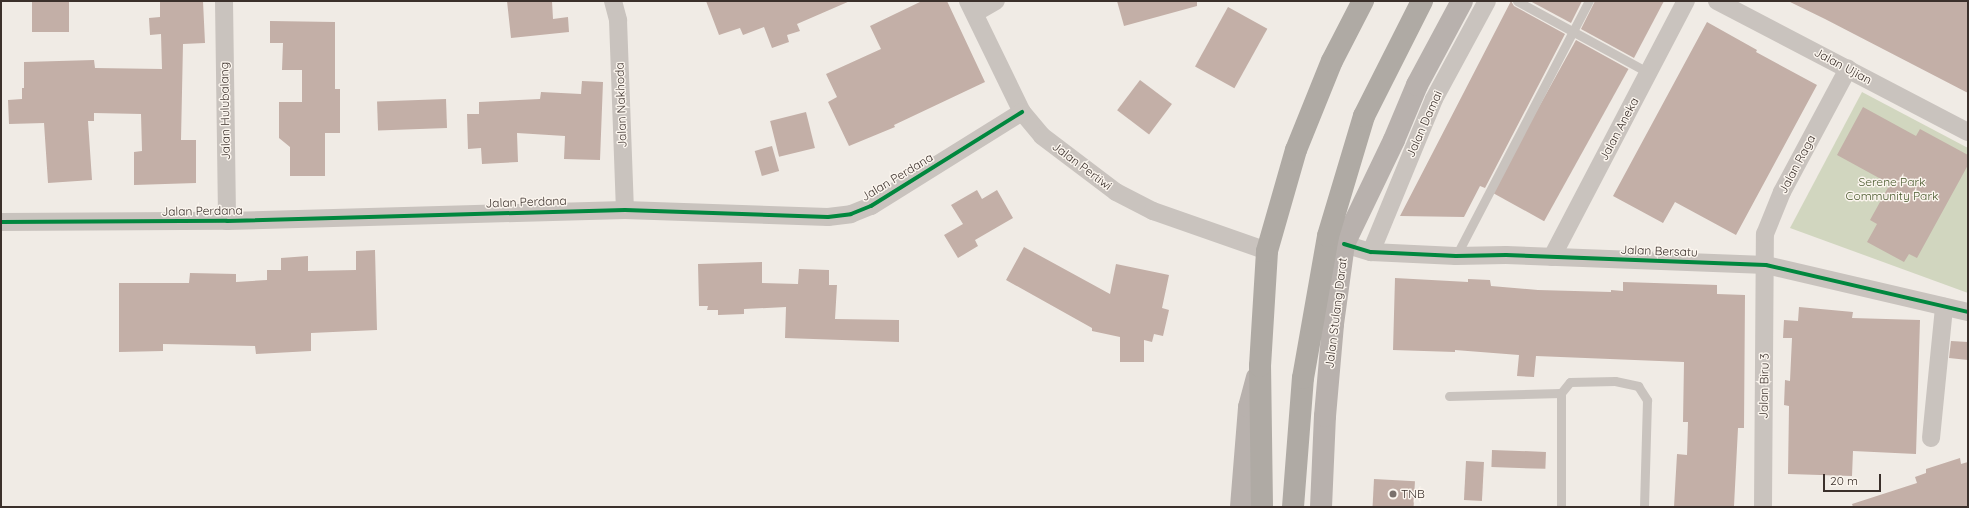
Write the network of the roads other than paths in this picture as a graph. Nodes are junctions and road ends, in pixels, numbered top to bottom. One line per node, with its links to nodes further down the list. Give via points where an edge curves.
1 (224, 1): 19 (street, Jalan Hulubalang)
2 (613, 1): 18 (street, Jalan Nakhoda, via 618,20)
3 (996, 1): 12 (street)
4 (1363, 1): 22 (highway, via 1332,61 1296,150)
5 (1422, 1): 35 (highway, via 1364,116 1328,236 1303,378)
6 (1462, 1): 21 (main road, Jalan Stulang Darat, via 1417,85 1394,140)
7 (1487, 1): 23 (street, Jalan Damai, via 1434,100)
8 (1518, 1): 13 (lane)
9 (1588, 1): 13 (lane)
10 (1686, 1): 15 (street, Jalan Aneka)
11 (1717, 1): 14 (street, Jalan Ujian)
12 (971, 7): 16 (street, Jalan Pertiwi)
13 (1572, 31): 15 (lane); 24 (lane)
14 (1848, 69): 17 (street, Jalan Ujian); 26 (street, Jalan Raga, via 1771,216 1766,234)
15 (1649, 73): 25 (street, Jalan Aneka)
16 (1022, 112): 18 (street, Jalan Perdana, via 871,206 851,214 828,217); 22 (street, Jalan Pertiwi, via 1042,136 1116,192 1153,211)
17 (1968, 132)
18 (625, 210): 19 (street, Jalan Perdana)
19 (227, 221): 20 (street, Jalan Perdana)
20 (1, 222)
21 (1344, 244): 23 (street, Jalan Bersatu); 36 (main road, Jalan Stulang Darat, via 1326,401)
22 (1266, 252): 29 (highway)
23 (1372, 252): 24 (street, Jalan Bersatu)
24 (1456, 256): 25 (street, Jalan Bersatu)
25 (1552, 257): 26 (street, Jalan Bersatu)
26 (1766, 265): 27 (street, Jalan Bersatu); 39 (street, Jalan Biru 3)
27 (1944, 307): 28 (street, Jalan Bersatu); 32 (street)
28 (1968, 312)
29 (1260, 366): 33 (main road, via 1249,407); 34 (highway)
30 (1561, 393): 31 (lane); 37 (lane); 38 (lane, via 1570,382 1615,381 1638,386 1647,400)
31 (1449, 396)
32 (1931, 438)
33 (1241, 507)
34 (1262, 507)
35 (1292, 507)
36 (1321, 507)
37 (1561, 507)
38 (1644, 507)
39 (1763, 507)

